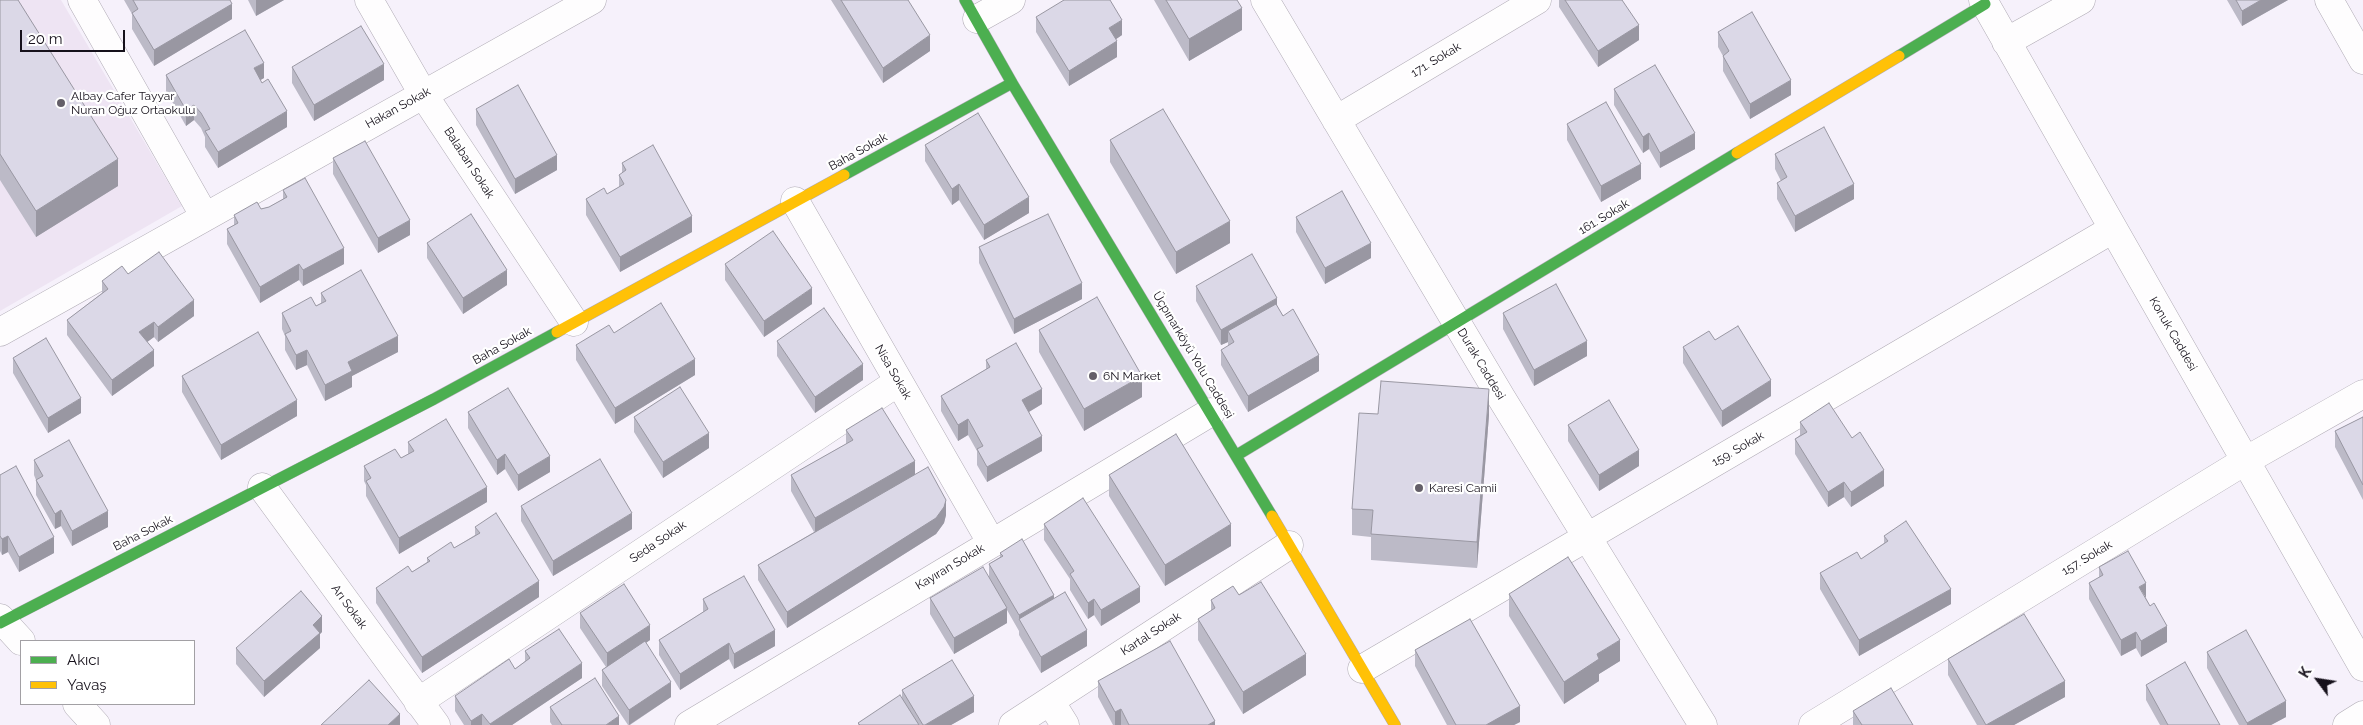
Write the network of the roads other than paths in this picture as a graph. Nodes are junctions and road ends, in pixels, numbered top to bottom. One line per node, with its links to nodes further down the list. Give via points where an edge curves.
1 (82, 0): 17 (street)
2 (369, 0): 14 (street, Balaban Sokak)
3 (592, 0): 14 (street, Hakan Sokak)
4 (1011, 0): 10 (street)
5 (1265, 0): 15 (street, Durak Caddesi)
6 (1537, 0): 15 (street, 171. Sokak)
7 (2081, 0): 11 (street)
8 (2329, 0): 12 (street)
9 (1984, 2): 11 (street, Konuk Caddesi); 20 (street, 161. Sokak)
10 (971, 10): 13 (street, Üçpınarköyü Yolu Caddesi)
11 (2006, 42): 18 (street, Konuk Caddesi)
12 (2363, 60)
13 (1012, 83): 16 (street, Baha Sokak); 24 (street, Üçpınarköyü Yolu Caddesi)
14 (424, 94): 17 (street, Hakan Sokak); 19 (street, Balaban Sokak)
15 (1336, 120): 20 (street, Durak Caddesi)
16 (795, 201): 19 (street, Baha Sokak); 22 (street, Nisa Sokak)
17 (205, 217): 21 (street, Hakan Sokak)
18 (2113, 229): 26 (street, Konuk Caddesi); 28 (street, 159. Sokak)
19 (574, 322): 27 (street, Baha Sokak, via 434,399)
20 (1456, 322): 25 (street, 161. Sokak); 28 (street, Durak Caddesi)
21 (0, 332)
22 (898, 382): 29 (street, Nisa Sokak); 36 (street, Seda Sokak)
23 (2363, 394): 26 (street, 157. Sokak)
24 (1211, 412): 25 (street, Üçpınarköyü Yolu Caddesi); 29 (street, Kayıran Sokak)
25 (1237, 455): 30 (street, Üçpınarköyü Yolu Caddesi)
26 (2245, 461): 33 (street, Konuk Caddesi); 47 (street, 157. Sokak)
27 (262, 487): 31 (street, Baha Sokak); 36 (street, Arı Sokak)
28 (1586, 537): 34 (street, 159. Sokak); 46 (street, Durak Caddesi)
29 (991, 542): 39 (street, Kayıran Sokak)
30 (1289, 545): 34 (street, Üçpınarköyü Yolu Caddesi); 35 (street, Kartal Sokak)
31 (1, 621): 32 (street)
32 (20, 640)
33 (2363, 667)
34 (1362, 669): 45 (street, Üçpınarköyü Yolu Caddesi)
35 (1050, 701): 43 (street, Kartal Sokak); 44 (street)
36 (418, 702): 41 (street, Arı Sokak)
37 (78, 705): 40 (street)
38 (2363, 715): 48 (street)
39 (724, 716): 42 (street, Kayıran Sokak)
40 (96, 725)
41 (436, 725)
42 (689, 725)
43 (1013, 725)
44 (1065, 725)
45 (1395, 725)
46 (1703, 725)
47 (1813, 725)
48 (2347, 725)

